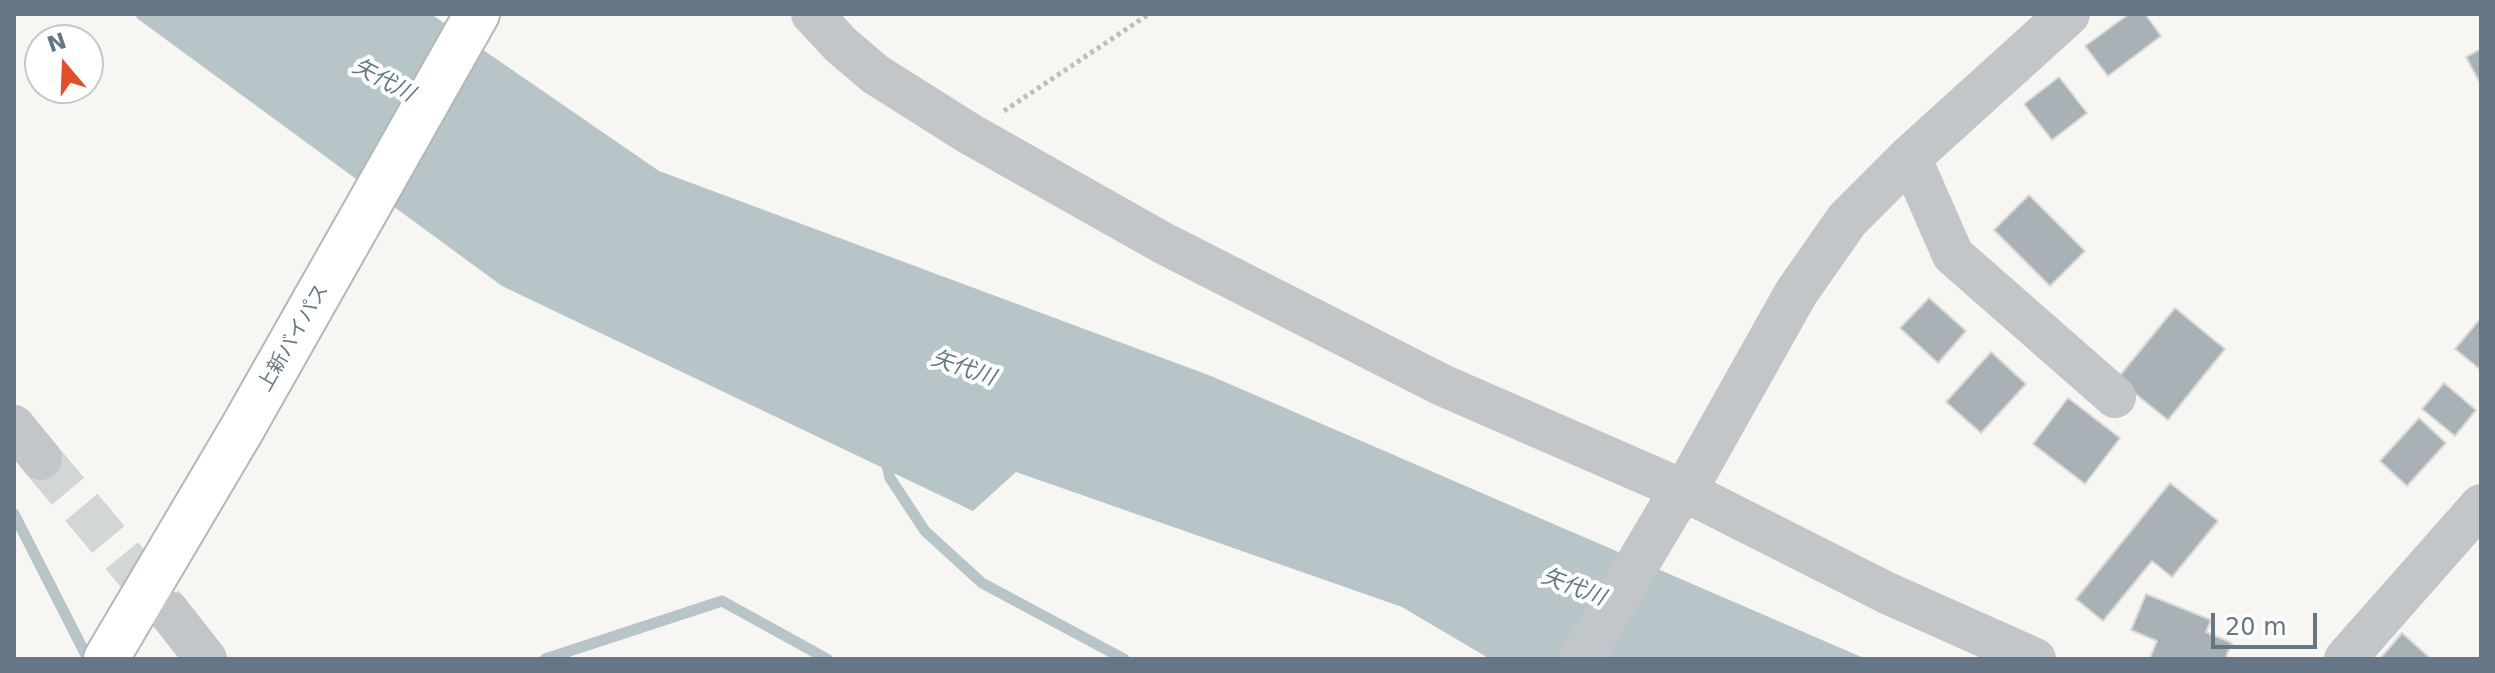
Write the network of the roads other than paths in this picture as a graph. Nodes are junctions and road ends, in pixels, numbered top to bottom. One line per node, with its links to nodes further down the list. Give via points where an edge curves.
1 (477, 14): 11 (highway, 上新バイパス)
2 (812, 14): 8 (street, via 875,74 1163,243)
3 (2068, 14): 4 (street)
4 (1910, 157): 5 (street, via 1953,255); 8 (street, via 1847,220 1796,293)
5 (2115, 397)
6 (14, 426): 7 (street)
7 (41, 459)
8 (1678, 500): 13 (street); 14 (street)
9 (2481, 505): 15 (street)
10 (169, 612): 12 (street)
11 (106, 659)
12 (206, 659)
13 (1581, 659)
14 (2035, 659)
15 (2345, 659)

